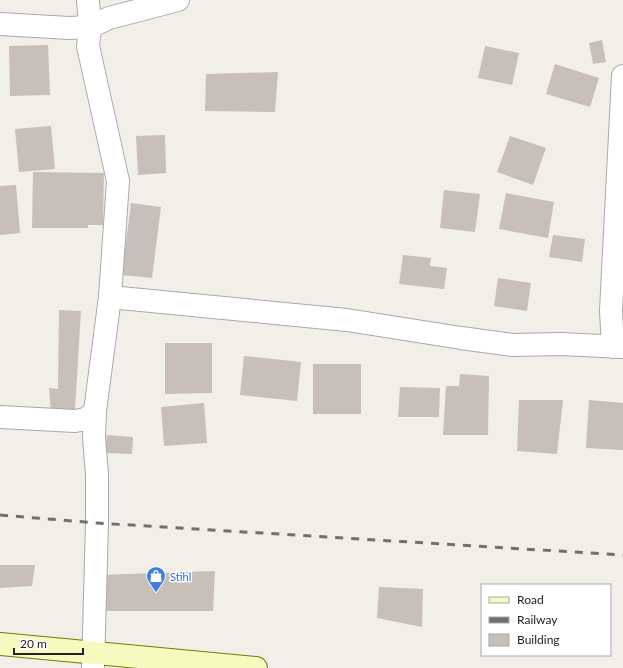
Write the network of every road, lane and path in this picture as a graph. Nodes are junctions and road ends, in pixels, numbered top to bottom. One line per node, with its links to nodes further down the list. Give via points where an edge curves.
1 (88, 0): 4 (street)
2 (178, 0): 4 (street, via 109,18)
3 (0, 24): 4 (street)
4 (90, 27): 6 (street, via 88,46 118,181)
5 (623, 76): 7 (street, via 611,311)
6 (110, 297): 7 (street, via 347,320 513,345); 8 (street)
7 (618, 347)
8 (95, 411): 10 (street, via 86,419); 11 (street)
9 (0, 417): 10 (street)
10 (75, 421): 11 (street)
11 (94, 437): 13 (street, via 98,523)
12 (0, 644): 13 (main road)
13 (93, 660): 14 (main road)
14 (256, 668)

